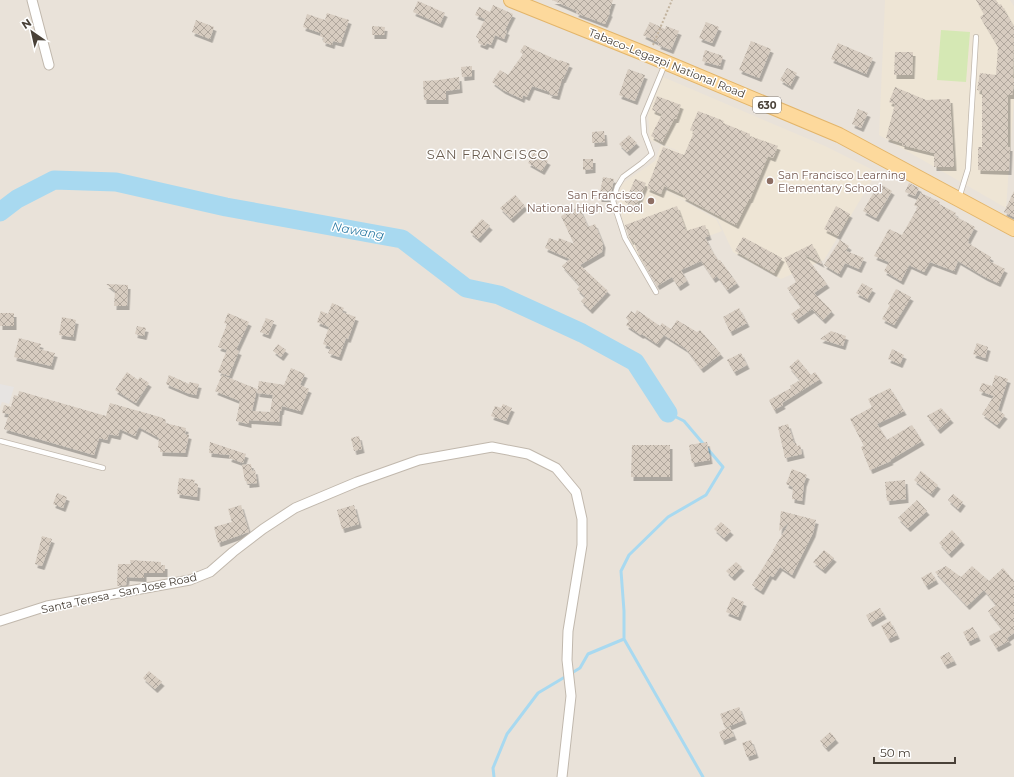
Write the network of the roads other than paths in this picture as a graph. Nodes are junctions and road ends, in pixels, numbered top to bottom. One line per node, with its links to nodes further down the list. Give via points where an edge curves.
1 (32, 0): 5 (street)
2 (511, 0): 4 (main road, Tabaco-Legazpi National Road / 630)
3 (976, 37): 6 (lane, via 968,169)
4 (666, 62): 6 (main road, Tabaco-Legazpi National Road / 630, via 839,136); 8 (lane, via 643,117 644,133 652,154 623,177 613,201 625,238)
5 (49, 65)
6 (958, 199): 7 (main road, Tabaco-Legazpi National Road / 630)
7 (1014, 229)
8 (656, 292)
9 (0, 441): 10 (lane)
10 (103, 468)
11 (0, 621): 12 (street, Santa Teresa - San Jose Road, via 47,606 190,580 210,572 263,529 295,508 419,460 492,447 528,454 556,468 576,492 582,519 582,545 568,631 567,660 571,696)
12 (562, 777)

